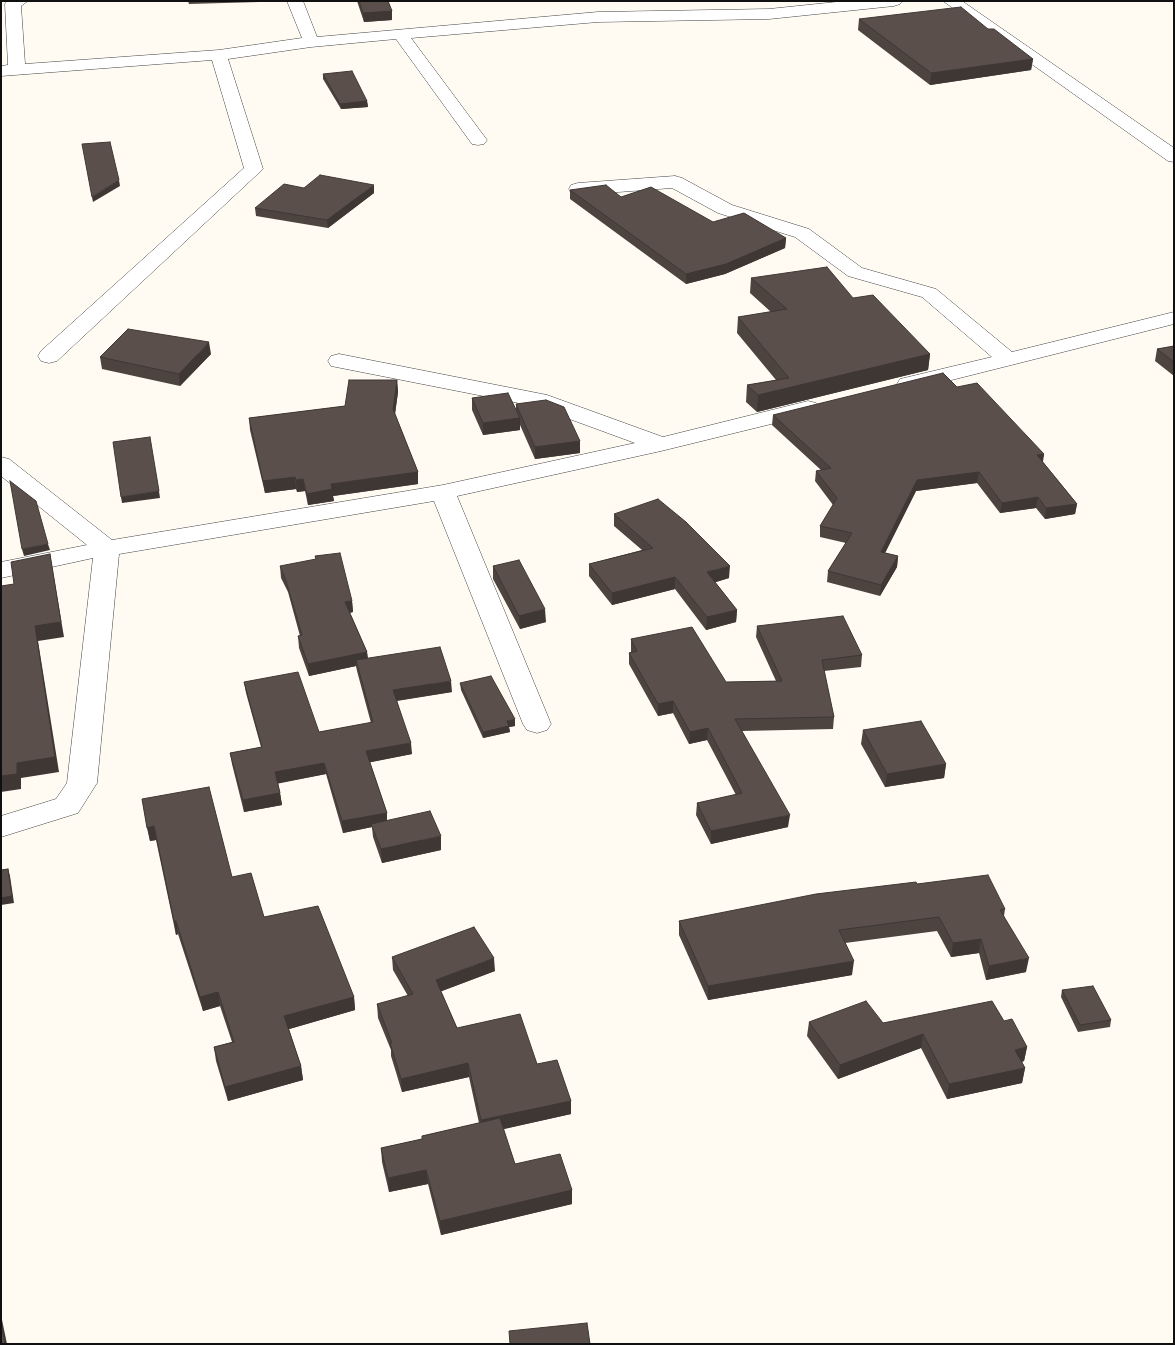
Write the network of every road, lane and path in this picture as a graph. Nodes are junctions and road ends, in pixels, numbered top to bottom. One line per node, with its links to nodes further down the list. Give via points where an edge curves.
1 (20, 1): 8 (street, via 14,4)
2 (295, 1): 6 (street)
3 (894, 1): 5 (street, via 769,14 598,18)
4 (951, 1): 10 (street)
5 (399, 33): 6 (street); 9 (street)
6 (311, 42): 7 (street)
7 (219, 55): 8 (street); 13 (street, via 254,169)
8 (9, 70)
9 (478, 140)
10 (1174, 157)
11 (578, 189): 14 (street, via 675,182 725,209 802,233 855,272 929,293)
12 (1174, 318): 14 (street)
13 (49, 356)
14 (1008, 359): 16 (street)
15 (339, 361): 18 (street, via 539,400)
16 (883, 390)
17 (825, 404): 18 (street)
18 (661, 444): 20 (street)
19 (1, 464): 21 (street)
20 (443, 492): 21 (street); 23 (street)
21 (107, 548): 22 (street); 24 (street, via 82,783 67,806)
22 (1, 570)
23 (537, 724)
24 (1, 827)

